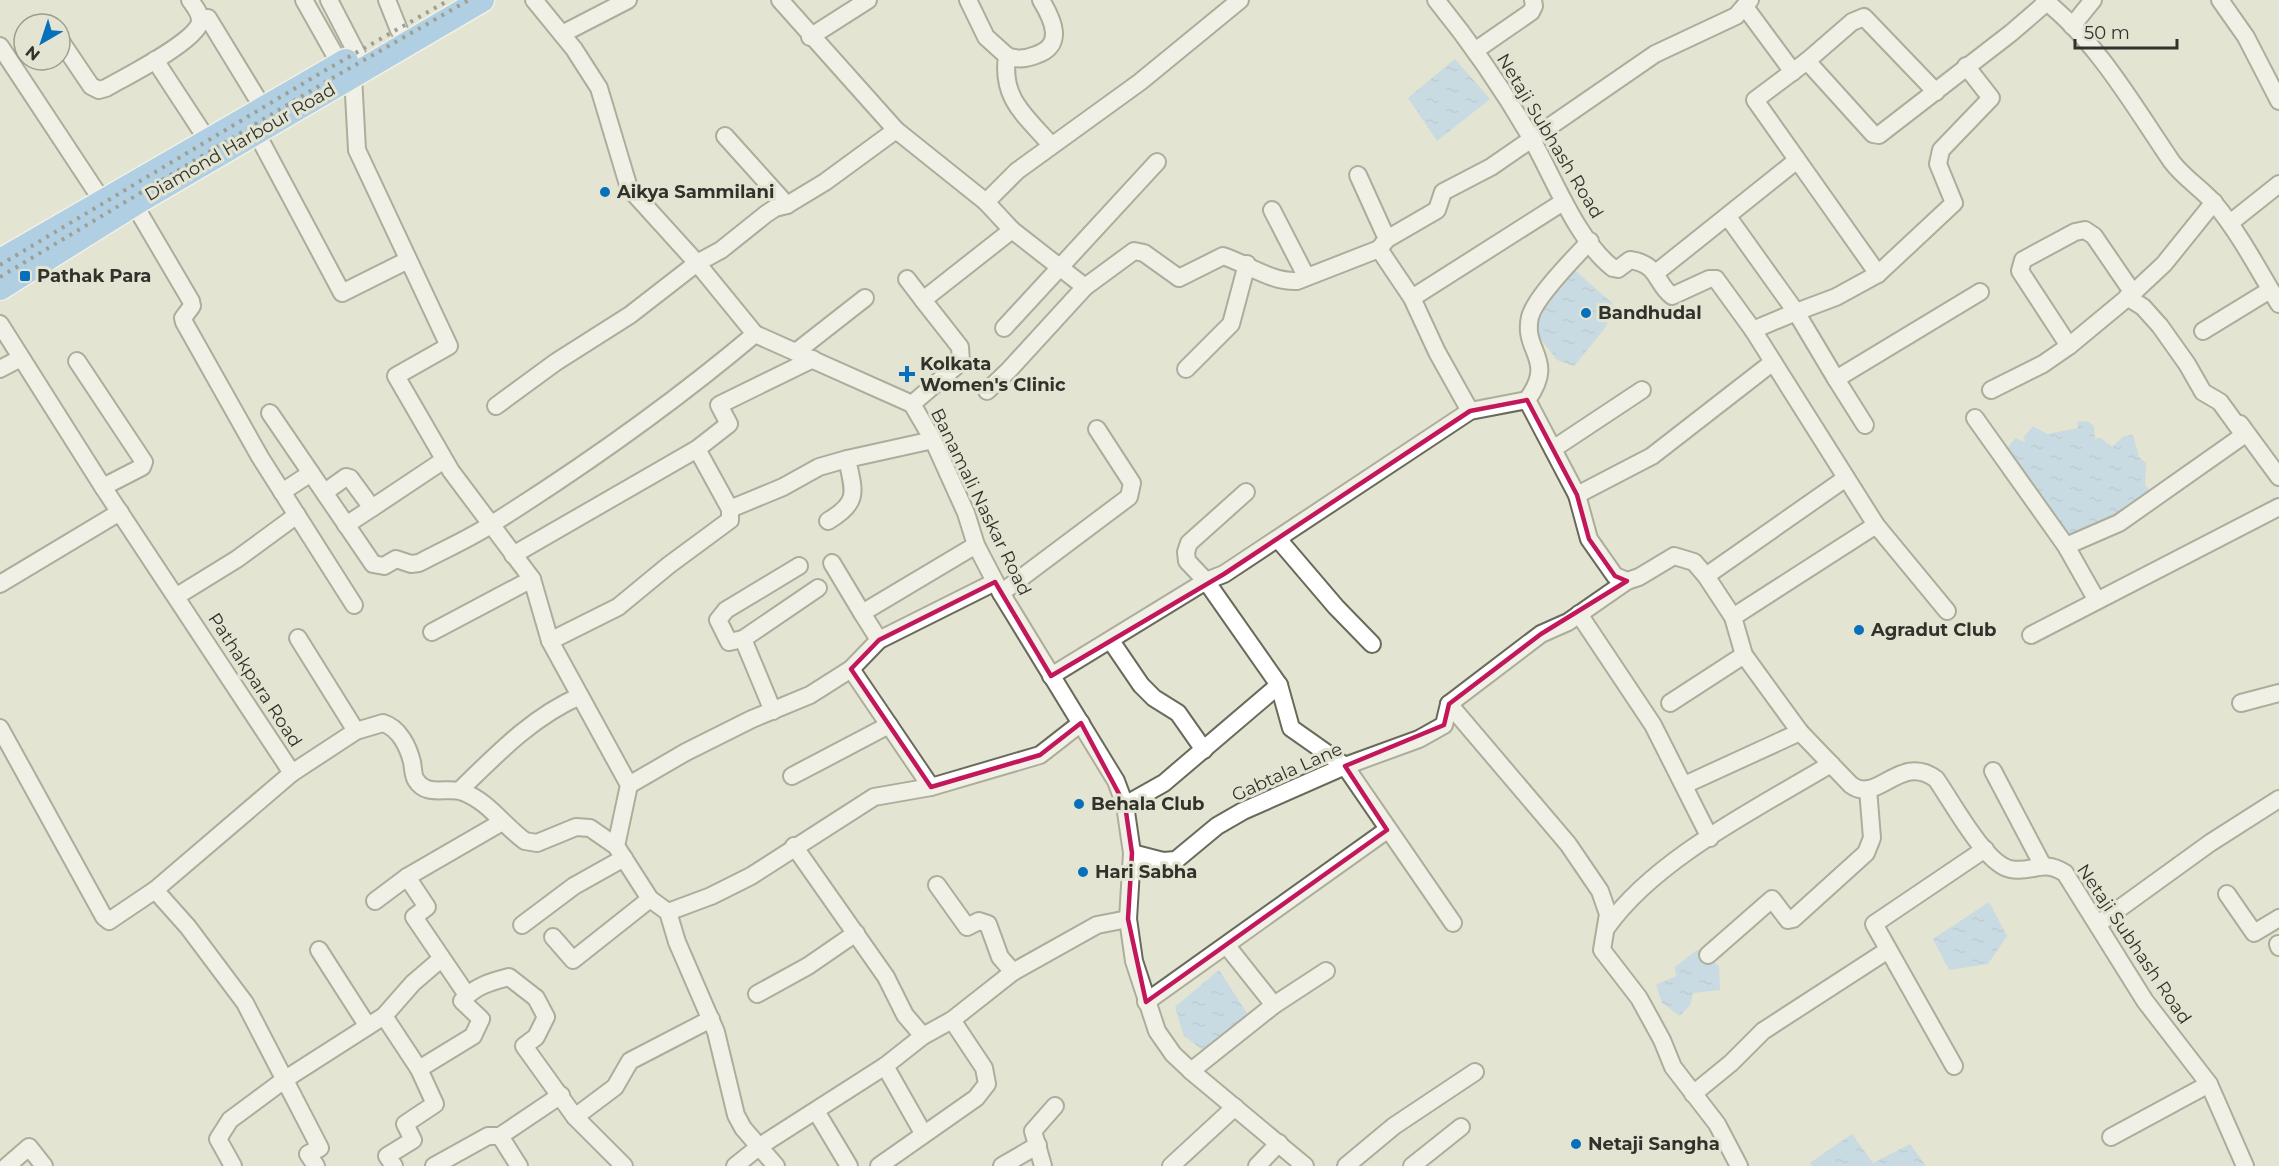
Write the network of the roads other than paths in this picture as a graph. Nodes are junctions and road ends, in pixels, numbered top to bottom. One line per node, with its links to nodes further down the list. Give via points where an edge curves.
1 (190, 0): 29 (street, via 200,24)
2 (304, 0): 31 (street)
3 (329, 0): 31 (street)
4 (387, 0): 22 (street)
5 (452, 0): 22 (highway, Diamond Harbour Road)
6 (482, 0): 31 (highway, Diamond Harbour Road)
7 (534, 0): 23 (street, Banamali Naskar Road)
8 (628, 0): 23 (street)
9 (780, 0): 24 (street)
10 (868, 0): 24 (street)
11 (968, 0): 27 (street, via 986,37)
12 (1041, 0): 27 (street, via 1054,27 1051,46 1024,59)
13 (1240, 0): 42 (street, via 1140,82)
14 (1436, 0): 26 (street, Netaji Subhash Road)
15 (1533, 0): 26 (street, via 1531,12)
16 (2093, 0): 21 (street)
17 (2220, 0): 35 (street, via 2247,37)
18 (2045, 1): 21 (street); 32 (street, via 2011,33)
19 (1748, 4): 33 (street); 40 (street, via 1710,31 1655,54)
20 (208, 18): 36 (street)
21 (2072, 26): 50 (street, via 2123,88 2175,165)
22 (399, 30): 31 (highway, Diamond Harbour Road)
23 (562, 34): 61 (street, Banamali Naskar Road, via 599,88 629,188)
24 (810, 37): 37 (street)
25 (0, 46): 47 (street)
26 (1476, 50): 40 (street, Netaji Subhash Road)
27 (1007, 56): 42 (street, via 1005,74 1011,95)
28 (72, 58): 29 (street, via 91,86 99,90)
29 (155, 60): 41 (street)
30 (1807, 61): 33 (street); 34 (street, via 1873,134 1886,133); 34 (street, via 1863,16)
31 (350, 65): 36 (highway, Diamond Harbour Road); 38 (highway, Diamond Harbour Road); 59 (street, via 357,150)
32 (1966, 66): 34 (street); 65 (street, via 1991,98 1941,150 1938,164 1954,203)
33 (1793, 72): 43 (street, via 1755,99)
34 (1936, 92)
35 (2279, 101)
36 (263, 108): 41 (highway, Diamond Harbour Road)
37 (896, 130): 48 (street); 52 (street)
38 (256, 132): 51 (highway, Diamond Harbour Road); 59 (street, via 342,293)
39 (725, 136): 52 (street)
40 (1532, 139): 49 (street, Netaji Subhash Road); 58 (street, via 1491,167 1443,192 1437,210)
41 (208, 141): 47 (highway, Diamond Harbour Road)
42 (1051, 145): 48 (street)
43 (1796, 161): 54 (street); 65 (street)
44 (1157, 162): 63 (street)
45 (1358, 175): 58 (street)
46 (2279, 184): 55 (street)
47 (103, 202): 60 (highway, Diamond Harbour Road)
48 (986, 202): 56 (street)
49 (1563, 202): 57 (street, Netaji Subhash Road); 74 (street)
50 (2214, 202): 55 (street); 71 (street, via 2164,264)
51 (134, 204): 69 (highway, Diamond Harbour Road); 112 (street, via 192,301 184,322)
52 (787, 205): 61 (street, via 774,208 722,250)
53 (1272, 210): 66 (street)
54 (1728, 217): 64 (street); 76 (street)
55 (2230, 224): 72 (street)
56 (1012, 230): 63 (street); 75 (street)
57 (1590, 241): 64 (street, via 1612,268 1618,269 1630,260); 94 (street, Netaji Subhash Road, via 1532,311 1530,332 1541,373)
58 (1383, 244): 66 (street); 74 (street)
59 (408, 260): 107 (street, via 449,346 396,376)
60 (0, 261)
61 (697, 263): 81 (street, Banamali Naskar Road); 97 (street, via 630,315)
62 (1246, 264): 66 (street, via 1282,280 1297,281); 68 (street, via 1223,256 1179,279 1144,253 1134,251); 89 (street, via 1231,324)
63 (1060, 265): 68 (street); 78 (street)
64 (1657, 272): 79 (street, via 1672,296 1716,279)
65 (1878, 274): 76 (street, via 1836,297)
66 (1306, 276)
67 (907, 279): 75 (street)
68 (1085, 287): 93 (street)
69 (0, 288)
70 (1980, 292): 90 (street)
71 (2130, 295): 82 (street); 82 (street, via 2094,236 2085,230 2023,260 2020,271); 127 (street, via 2160,326 2203,392 2220,402 2244,435 2119,523)
72 (2275, 297): 80 (street)
73 (865, 298): 83 (street)
74 (1412, 298): 98 (street)
75 (923, 300): 96 (street, via 960,347 962,356 961,362)
76 (1796, 312): 79 (street); 90 (street)
77 (0, 324): 84 (street, Pathakpara Road)
78 (1004, 328)
79 (1753, 330): 87 (street)
80 (2203, 332)
81 (756, 334): 83 (street, Banamali Naskar Road); 124 (street, via 684,394)
82 (2069, 346): 92 (street)
83 (796, 352): 85 (street, Banamali Naskar Road)
84 (21, 358): 88 (street); 111 (street, Pathakpara Road)
85 (813, 359): 96 (street, Banamali Naskar Road); 104 (street, via 719,405 729,424)
86 (76, 361): 111 (street, via 143,456 142,467)
87 (1773, 362): 110 (street); 115 (street, via 1652,456)
88 (0, 369)
89 (1186, 369)
90 (1836, 379): 101 (street)
91 (1642, 390): 105 (street)
92 (1991, 390)
93 (987, 391)
94 (1527, 400): 98 (street); 105 (street)
95 (2227, 400): 109 (street)
96 (912, 404): 103 (street, Banamali Naskar Road)
97 (496, 406)
98 (1470, 411): 125 (street)
99 (270, 413): 108 (street)
100 (1975, 418): 127 (street)
101 (1865, 425)
102 (1097, 429): 136 (street, via 1132,483 1129,497)
103 (933, 440): 106 (street); 126 (street, Banamali Naskar Road)
104 (697, 449): 118 (street); 128 (street)
105 (1553, 449): 115 (street)
106 (847, 459): 118 (street, via 819,467); 121 (street, via 853,488 850,502 845,511)
107 (444, 460): 117 (street); 124 (street)
108 (311, 473): 112 (street); 113 (street)
109 (2279, 477)
110 (1846, 478): 123 (street); 131 (street)
111 (103, 488): 119 (street, Pathakpara Road)
112 (282, 492): 120 (street)
113 (325, 492): 117 (street, via 350,478); 122 (street)
114 (1246, 492): 133 (street, via 1189,543 1187,561)
115 (1576, 495): 134 (street, via 1588,540 1615,576)
116 (2279, 507): 139 (street)
117 (372, 508): 122 (street)
118 (730, 509): 150 (street, via 730,520 717,532 618,607)
119 (120, 512): 135 (street); 138 (street, Pathakpara Road)
120 (297, 515): 138 (street); 140 (street)
121 (828, 521)
122 (346, 525): 124 (street, via 374,564 384,566 396,559 419,563)
123 (1876, 525): 141 (street); 144 (street)
124 (490, 526): 128 (street)
125 (1278, 538): 133 (street, via 1224,573); 152 (street)
126 (976, 545): 136 (street, Banamali Naskar Road); 142 (street)
127 (2066, 546): 139 (street)
128 (513, 555): 132 (street)
129 (832, 563): 142 (street)
130 (799, 566): 148 (street, via 726,609 718,620 729,642)
131 (1706, 576): 134 (street, via 1694,562 1674,556); 144 (street)
132 (532, 579): 145 (street); 150 (street)
133 (1206, 580): 151 (street); 156 (street)
134 (1627, 582): 143 (street)
135 (0, 584)
136 (998, 587): 149 (street); 155 (street, Banamali Naskar Road)
137 (818, 588): 148 (street)
138 (177, 596): 172 (street, Pathakpara Road)
139 (2096, 599): 146 (street)
140 (354, 605)
141 (1947, 611)
142 (862, 613): 149 (street)
143 (1579, 614): 161 (street, via 1541,634); 183 (street, via 1653,725)
144 (1733, 617): 153 (street)
145 (432, 632)
146 (2031, 635)
147 (298, 638): 166 (street)
148 (743, 639): 162 (street)
149 (879, 640): 154 (street)
150 (550, 641): 158 (street)
151 (1111, 641): 155 (street); 168 (street, via 1141,685 1178,712)
152 (1371, 644)
153 (1744, 655): 159 (street); 167 (street)
154 (850, 669): 162 (street, via 810,695); 164 (street)
155 (1051, 676): 163 (street, Banamali Naskar Road)
156 (1279, 685): 168 (street); 170 (street, via 1290,728)
157 (2279, 693): 160 (street)
158 (580, 696): 175 (street); 178 (street, via 555,707 525,729)
159 (1670, 703)
160 (2241, 703)
161 (1449, 704): 170 (street, Gabtala Lane, via 1444,725 1419,739); 201 (street, via 1585,868 1605,900)
162 (773, 711): 175 (street, via 686,752)
163 (1081, 723): 176 (street, via 1040,755); 180 (street, Banamali Naskar Road, via 1116,781)
164 (889, 725): 173 (street); 176 (street)
165 (0, 728): 191 (street, via 104,917 114,920)
166 (356, 731): 172 (street, Pathakpara Road); 178 (street, Pathakpara Road, via 372,724 390,725 398,731 411,759 415,780 434,791)
167 (1800, 732): 169 (street); 174 (street)
168 (1204, 750): 180 (street, via 1148,794)
169 (1831, 764): 177 (street, via 1857,789); 183 (street)
170 (1345, 766): 182 (street); 187 (street, Gabtala Lane, via 1243,811 1217,826 1176,860 1163,861)
171 (1993, 771): 188 (street)
172 (292, 773): 191 (street)
173 (792, 776)
174 (1691, 782)
175 (629, 785): 186 (street)
176 (931, 787): 184 (street, via 874,797)
177 (1868, 789): 185 (street, via 1909,771 1927,772); 207 (street, via 1872,838 1866,854 1793,919 1788,920 1772,899)
178 (460, 790): 181 (street, Pathakpara Road, via 483,803)
179 (2279, 800): 199 (street, via 2210,843)
180 (1125, 805): 187 (street, Banamali Naskar Road)
181 (502, 822): 186 (street, Pathakpara Road, via 525,841 537,843 576,827 590,828); 189 (street)
182 (1388, 830): 198 (street); 204 (street)
183 (1710, 838): 201 (street, via 1647,882)
184 (794, 846): 195 (street, via 751,876); 202 (street)
185 (1985, 849): 188 (street, via 2008,869); 206 (street, via 1874,924)
186 (620, 852): 193 (street, Pathakpara Road); 200 (street)
187 (1132, 853): 197 (street, Banamali Naskar Road)
188 (2043, 866): 199 (street, Netaji Subhash Road, via 2053,866 2065,873)
189 (407, 877): 194 (street); 208 (street, via 426,908 414,917)
190 (937, 885): 210 (street, via 967,927 979,921 988,924 1000,957)
191 (155, 890): 225 (street, via 245,1003)
192 (2227, 894): 196 (street, via 2254,933)
193 (650, 899): 195 (street, Pathakpara Road); 203 (street, via 573,960)
194 (375, 901)
195 (668, 912): 216 (street)
196 (2279, 918)
197 (1128, 919): 210 (street, via 1097,925); 213 (street, Banamali Naskar Road, via 1134,961)
198 (1453, 923)
199 (2098, 924): 226 (street, Netaji Subhash Road, via 2145,1000)
200 (522, 925)
201 (1607, 927): 227 (street, via 1602,950 1639,998 1672,1067)
202 (856, 933): 211 (street); 219 (street, via 895,991 905,1015)
203 (553, 937)
204 (1227, 946): 213 (street); 214 (street)
205 (319, 950): 218 (street)
206 (1888, 950): 221 (street); 227 (street, via 1763,1031)
207 (1708, 955)
208 (441, 959): 212 (street); 215 (street)
209 (1326, 971): 214 (street)
210 (1013, 972): 217 (street)
211 (757, 994)
212 (467, 995): 222 (street, via 462,1001 481,1019 473,1036); 228 (street, via 483,984 509,977 536,998 546,1017 536,1037 524,1046)
213 (1146, 1002): 223 (street, Banamali Naskar Road, via 1157,1031)
214 (1274, 1005): 223 (street)
215 (384, 1016): 218 (street); 222 (street)
216 (711, 1019): 232 (street, via 630,1060 615,1087); 239 (street, via 736,1115)
217 (952, 1020): 219 (street); 234 (street, via 984,1068 987,1084 976,1098)
218 (367, 1025): 225 (street)
219 (923, 1036): 220 (street)
220 (885, 1066): 231 (street); 234 (street)
221 (1954, 1066)
222 (419, 1069): 244 (street, via 435,1104 405,1124 413,1140 387,1156)
223 (1191, 1071): 230 (street, Banamali Naskar Road)
224 (1475, 1072): 257 (street, via 1394,1126)
225 (284, 1080): 242 (street, via 222,1128 218,1139); 243 (street, via 320,1148 308,1154)
226 (2209, 1084): 236 (street); 260 (street, Netaji Subhash Road)
227 (1693, 1094): 259 (street, via 1717,1124)
228 (561, 1095): 232 (street); 235 (street)
229 (1055, 1106): 238 (street, via 1034,1131)
230 (1235, 1107): 237 (street, Banamali Naskar Road); 254 (street)
231 (816, 1111): 239 (street); 250 (street)
232 (575, 1117): 247 (street)
233 (1461, 1127): 258 (street)
234 (923, 1133): 251 (street)
235 (500, 1136): 245 (street, via 488,1136); 246 (street)
236 (2111, 1137)
237 (1279, 1143): 255 (street); 256 (street, Banamali Naskar Road)
238 (1038, 1145): 252 (street); 253 (street)
239 (760, 1146): 248 (street); 249 (street)
240 (7, 1166): 241 (street, via 29,1147)
241 (44, 1166)
242 (233, 1166)
243 (316, 1166)
244 (394, 1166)
245 (434, 1166)
246 (519, 1166)
247 (624, 1166)
248 (735, 1166)
249 (776, 1166)
250 (849, 1166)
251 (879, 1166)
252 (1002, 1166)
253 (1043, 1166)
254 (1171, 1166)
255 (1257, 1166)
256 (1305, 1166)
257 (1346, 1166)
258 (1412, 1166)
259 (1739, 1166)
260 (2244, 1166)

